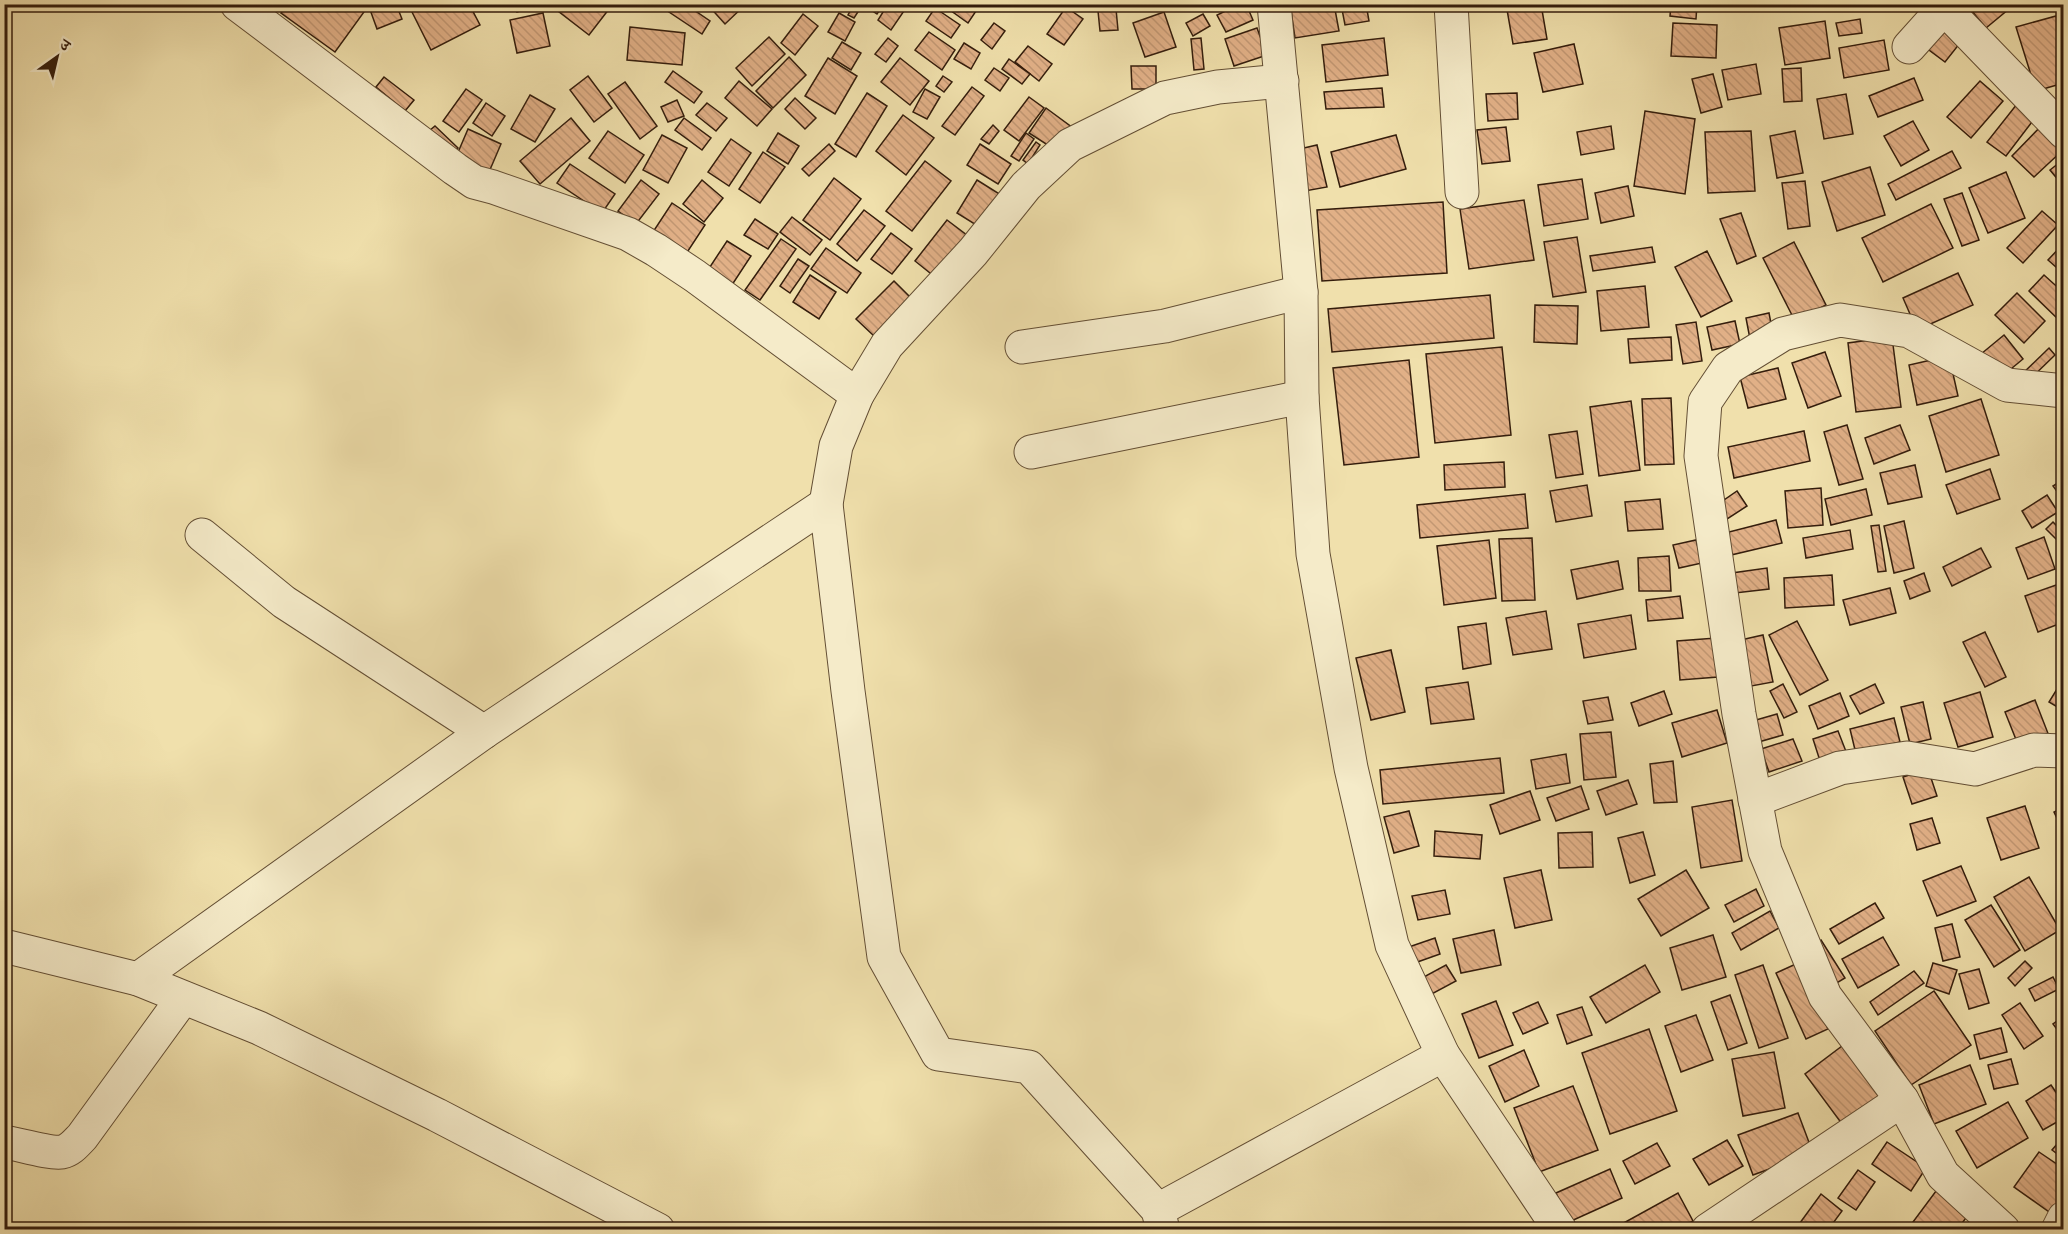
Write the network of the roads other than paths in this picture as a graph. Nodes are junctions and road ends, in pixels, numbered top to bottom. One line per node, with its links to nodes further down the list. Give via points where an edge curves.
1 (237, 4): 11 (street, via 474,182 628,234 695,276)
2 (1274, 4): 5 (street)
3 (1451, 4): 7 (street)
4 (1909, 47): 6 (street, via 1944,8)
5 (1282, 81): 8 (street); 11 (street, via 1218,87 1165,98 1070,145 1026,186 973,252 887,345)
6 (2064, 132)
7 (1462, 192)
8 (1301, 292): 9 (street, via 1165,326); 12 (street)
9 (1022, 347)
10 (2064, 391): 18 (street, via 2007,385 1908,331 1840,320 1783,334 1728,368 1705,402 1701,456)
11 (857, 395): 14 (street, via 836,446)
12 (1302, 397): 13 (street); 22 (street, via 1313,554 1351,768 1392,945)
13 (1031, 452)
14 (826, 504): 16 (street); 26 (street, via 884,957 938,1054 1029,1067)
15 (202, 535): 16 (street, via 284,603)
16 (484, 732): 20 (street)
17 (2064, 751): 18 (street, via 2034,750 1975,769 1907,758 1840,768)
18 (1755, 800): 23 (street, via 1765,851 1825,996)
19 (4, 946): 20 (street)
20 (138, 979): 21 (street)
21 (183, 998): 24 (street, via 72,1148 62,1152); 27 (street, via 259,1028)
22 (1443, 1055): 26 (street); 28 (street)
23 (1902, 1100): 29 (street); 30 (street, via 1943,1175)
24 (4, 1142)
25 (2064, 1218): 31 (street)
26 (1161, 1220)
27 (658, 1230)
28 (1560, 1230)
29 (1708, 1230)
30 (2003, 1230)
31 (2058, 1230)

